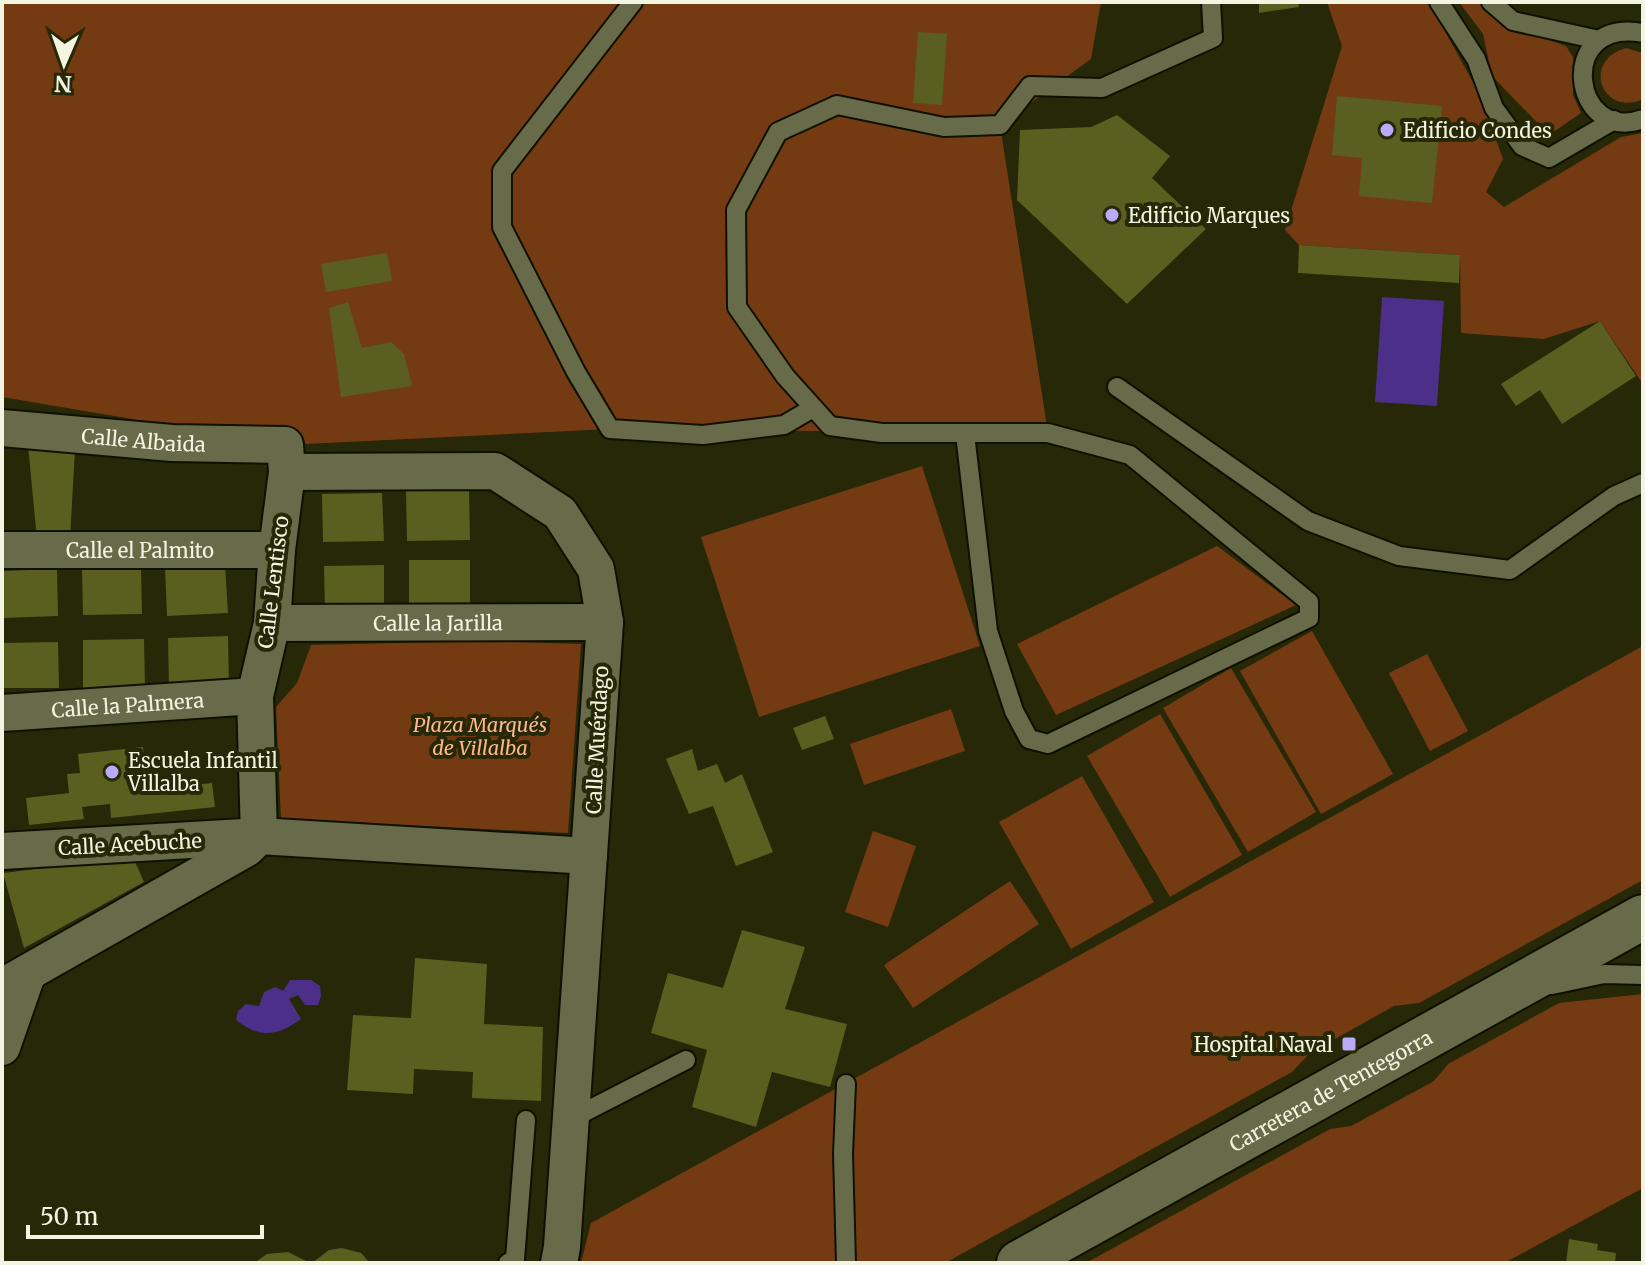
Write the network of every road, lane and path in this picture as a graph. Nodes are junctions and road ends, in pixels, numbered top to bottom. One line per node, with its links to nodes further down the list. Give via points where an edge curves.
1 (633, 2): 10 (lane, via 502,171 502,227 610,429 703,435 784,425)
2 (1211, 2): 10 (lane, via 1213,38 1102,88 1030,86 1000,125 944,127 837,105 778,132 736,210 737,307)
3 (1439, 2): 8 (lane, via 1476,59 1494,108 1522,146 1549,158)
4 (1491, 2): 6 (lane, via 1513,21)
5 (1643, 33): 6 (lane, via 1627,30)
6 (1599, 40): 8 (lane, via 1581,71 1583,87 1594,108)
7 (1643, 119): 8 (lane)
8 (1614, 120)
9 (1117, 387): 14 (lane, via 1308,521 1399,556 1510,570 1614,496)
10 (813, 408): 12 (lane, via 830,426)
11 (2, 428): 13 (street, Calle Albaida)
12 (965, 434): 12 (lane, via 988,631 1014,711 1029,739 1048,744 1309,618 1309,602 1130,455 1048,433)
13 (286, 458): 16 (street, Calle Lentisco); 17 (street, Calle Muérdago, via 495,471 560,513 596,569)
14 (1643, 483)
15 (2, 550): 16 (street, Calle el Palmito)
16 (277, 550): 18 (street, Calle Lentisco)
17 (605, 622): 18 (street, Calle la Jarilla); 23 (street, Calle Muérdago)
18 (272, 623): 19 (street, Calle Lentisco)
19 (255, 696): 20 (street, Calle la Palmera); 21 (street, Calle Lentisco)
20 (2, 713)
21 (259, 836): 22 (street, Calle Acebuche); 23 (street, Calle Acebuche); 26 (street, via 247,848)
22 (2, 851)
23 (589, 856): 31 (street, Calle Muérdago)
24 (1643, 917): 27 (main road, Carretera de Tentegorra)
25 (1643, 975): 27 (lane, via 1604,974)
26 (14, 981): 28 (street)
27 (1495, 998): 36 (main road, Carretera de Tentegorra)
28 (2, 1047)
29 (686, 1060): 31 (lane)
30 (846, 1084): 35 (lane)
31 (571, 1119): 34 (street, Calle Muérdago)
32 (526, 1120): 33 (lane, via 515,1259)
33 (508, 1263)
34 (559, 1263)
35 (846, 1263)
36 (1019, 1263)

